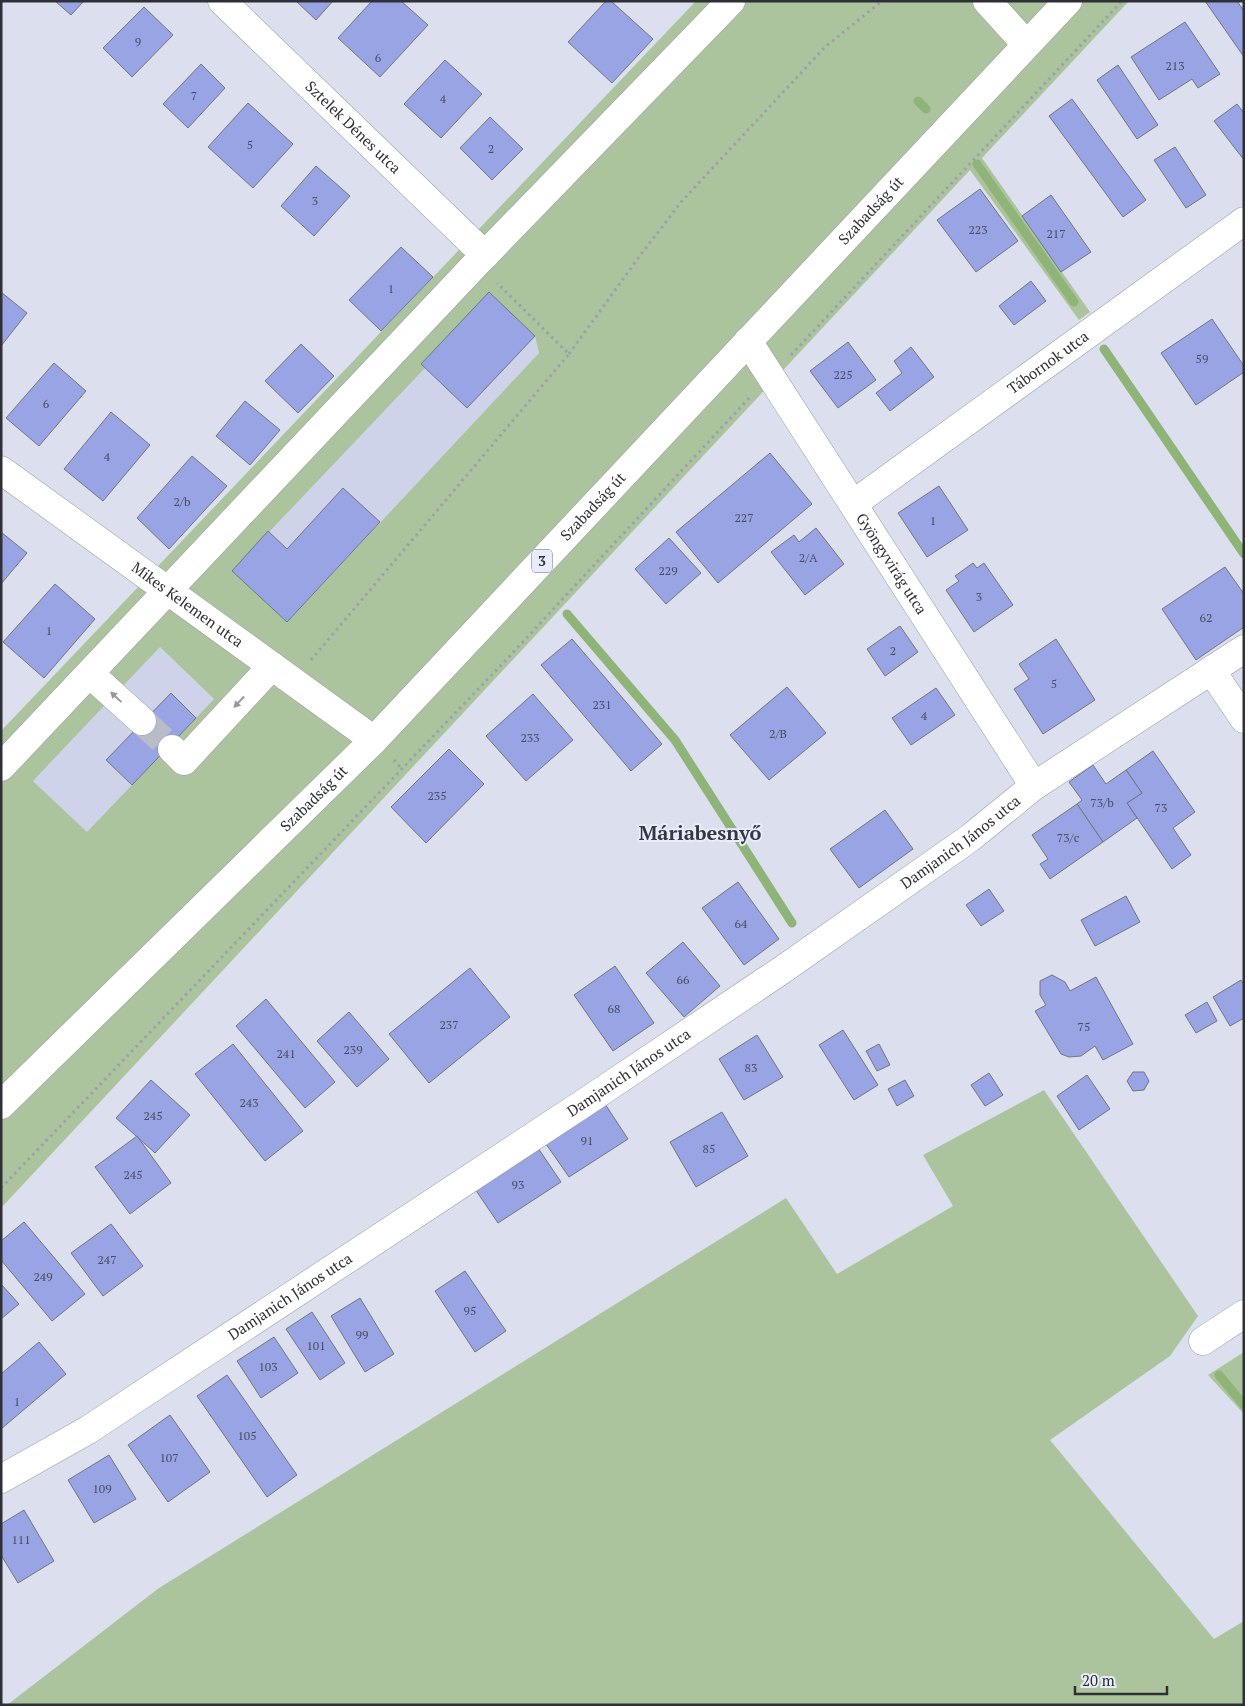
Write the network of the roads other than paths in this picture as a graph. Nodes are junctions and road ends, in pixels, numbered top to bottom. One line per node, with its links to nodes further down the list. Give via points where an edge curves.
1 (222, 1): 7 (street, Sztelek Dénes utca)
2 (731, 1): 7 (street)
3 (987, 1): 5 (street)
4 (1068, 1): 5 (street, Szabadság út / 3)
5 (1026, 44): 8 (street, Szabadság út / 3)
6 (1244, 221): 10 (street, Tábornok utca)
7 (481, 259): 11 (street)
8 (748, 341): 10 (street, Gyöngyvirág utca); 18 (street, Szabadság út / 3)
9 (1, 470): 11 (street, Mikes Kelemen utca)
10 (853, 504): 21 (street, Gyöngyvirág utca)
11 (168, 592): 14 (street, Mikes Kelemen utca); 15 (street)
12 (1244, 649): 13 (street, Damjanich János utca)
13 (1211, 670): 16 (street); 21 (street, Damjanich János utca)
14 (283, 673): 18 (street, Mikes Kelemen utca); 19 (street, one-way to 19, via 184,760)
15 (90, 674): 17 (street, one-way to 15); 20 (street)
16 (1244, 719)
17 (142, 721)
18 (374, 740): 22 (street, Szabadság út / 3)
19 (172, 749)
20 (1, 766)
21 (1034, 786): 25 (street, Damjanich János utca, via 962,843 592,1098 88,1430)
22 (1, 1105)
23 (1244, 1314): 24 (street)
24 (1203, 1341)
25 (1, 1479)

